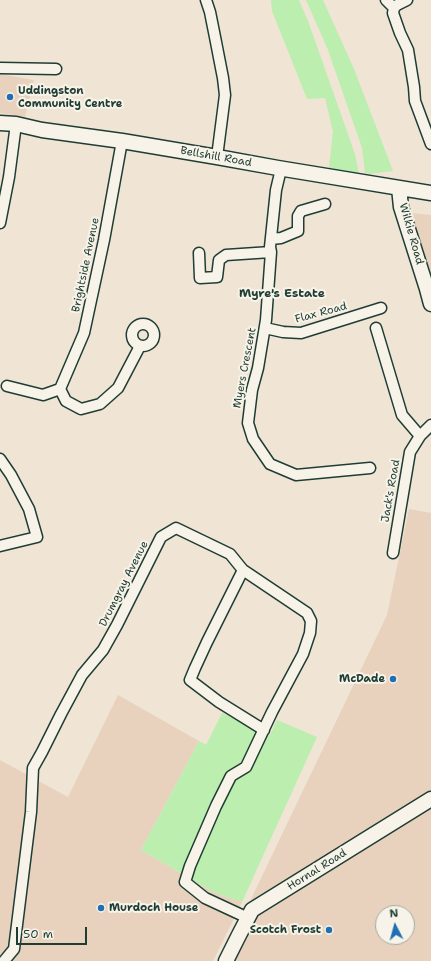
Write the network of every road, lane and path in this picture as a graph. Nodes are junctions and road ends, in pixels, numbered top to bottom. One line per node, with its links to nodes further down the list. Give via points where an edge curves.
1 (206, 0): 11 (street, via 223,78 224,95)
2 (386, 0): 4 (street)
3 (407, 0): 4 (street)
4 (394, 8): 10 (street, via 393,14 408,50 415,101)
5 (0, 68): 6 (street)
6 (56, 69)
7 (0, 123): 8 (main road, Bellshill Road)
8 (16, 124): 9 (main road, Bellshill Road); 16 (street)
9 (122, 141): 11 (main road, Bellshill Road); 26 (street, Brightside Avenue, via 84,333)
10 (431, 144)
11 (217, 157): 12 (main road, Bellshill Road)
12 (281, 169): 13 (main road, Bellshill Road); 17 (street, Myers Crescent)
13 (399, 188): 14 (main road, Bellshill Road); 20 (main road, Wilkie Road, via 401,207)
14 (431, 193)
15 (325, 204): 17 (street, via 301,211 298,216 298,231)
16 (0, 223)
17 (271, 239): 18 (street, Myers Crescent)
18 (271, 252): 19 (street, via 226,255 219,260 217,277 200,278); 22 (street, Myers Crescent)
19 (199, 253)
20 (431, 304)
21 (382, 308): 22 (street, Flax Road, via 301,333)
22 (265, 328): 30 (street, Myers Crescent, via 248,422 253,439 270,464 296,475)
23 (376, 328): 28 (street, via 402,415)
24 (140, 346): 26 (street, via 118,388 100,404 81,410 66,401)
25 (7, 386): 26 (street, via 43,395)
26 (60, 389)
27 (431, 425): 28 (street, Jack's Road)
28 (420, 436): 32 (street, Jack's Road, via 410,452)
29 (0, 459): 31 (street, via 29,509 37,537)
30 (370, 468)
31 (0, 546)
32 (393, 554)
33 (243, 570): 34 (street, Drumgray Avenue, via 307,613 311,621 303,654); 34 (street, via 190,680); 37 (street, Drumgray Avenue, via 230,554 176,528 161,537 114,632 82,675 32,768 32,812 14,949)
34 (264, 730): 36 (street, Drumgray Avenue, via 246,767 231,776 185,882 205,898)
35 (431, 799): 36 (main road, Hornal Road, via 252,910)
36 (248, 918): 38 (main road, Hornal Road)
37 (4, 961)
38 (226, 961)

